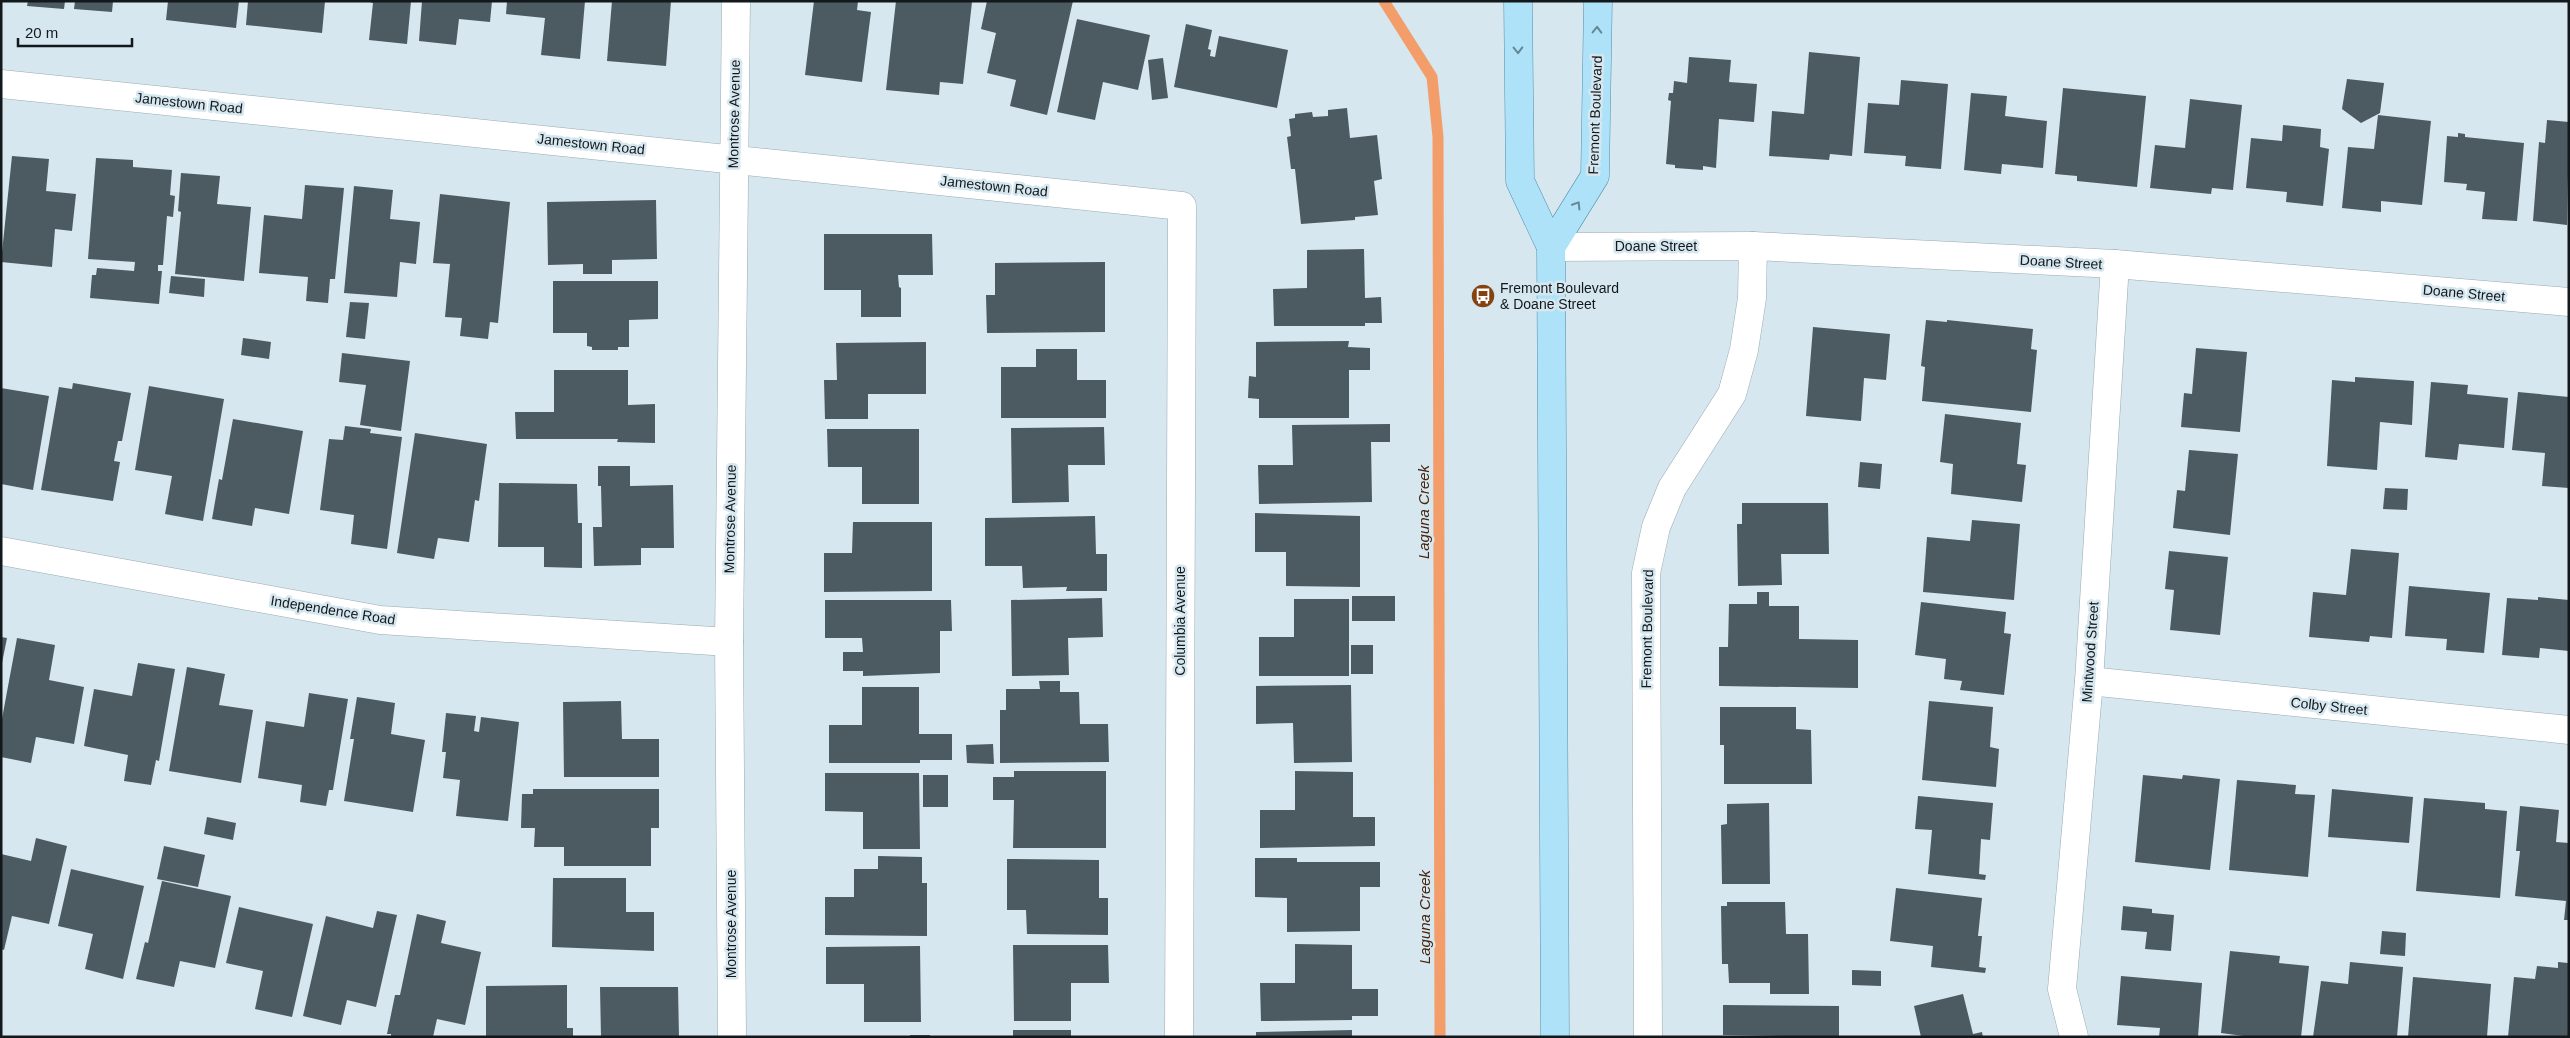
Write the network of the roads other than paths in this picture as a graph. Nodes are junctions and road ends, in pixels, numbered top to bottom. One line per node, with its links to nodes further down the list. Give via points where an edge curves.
1 (736, 1): 5 (street, Montrose Avenue)
2 (1518, 1): 7 (main road, one-way to 7, via 1520,181)
3 (1598, 1): 7 (main road, Fremont Boulevard, one-way to 3, via 1595,176)
4 (1, 84): 5 (street, Jamestown Road)
5 (734, 159): 6 (street, Jamestown Road); 12 (street, Montrose Avenue)
6 (1182, 206): 16 (street, Columbia Avenue)
7 (1551, 246): 8 (street, Doane Street); 17 (main road)
8 (1753, 246): 9 (street, Doane Street); 18 (street, Fremont Boulevard, via 1752,298 1744,350 1732,394 1672,488 1656,527 1646,573)
9 (2115, 264): 10 (street, Doane Street); 13 (street, Mintwood Street)
10 (2569, 302)
11 (1, 551): 12 (street, Independence Road, via 380,620)
12 (729, 642): 15 (street, Montrose Avenue)
13 (2089, 681): 14 (street, Colby Street); 19 (street, Mintwood Street, via 2062,989)
14 (2569, 730)
15 (732, 1037)
16 (1179, 1037)
17 (1555, 1037)
18 (1648, 1037)
19 (2074, 1037)

